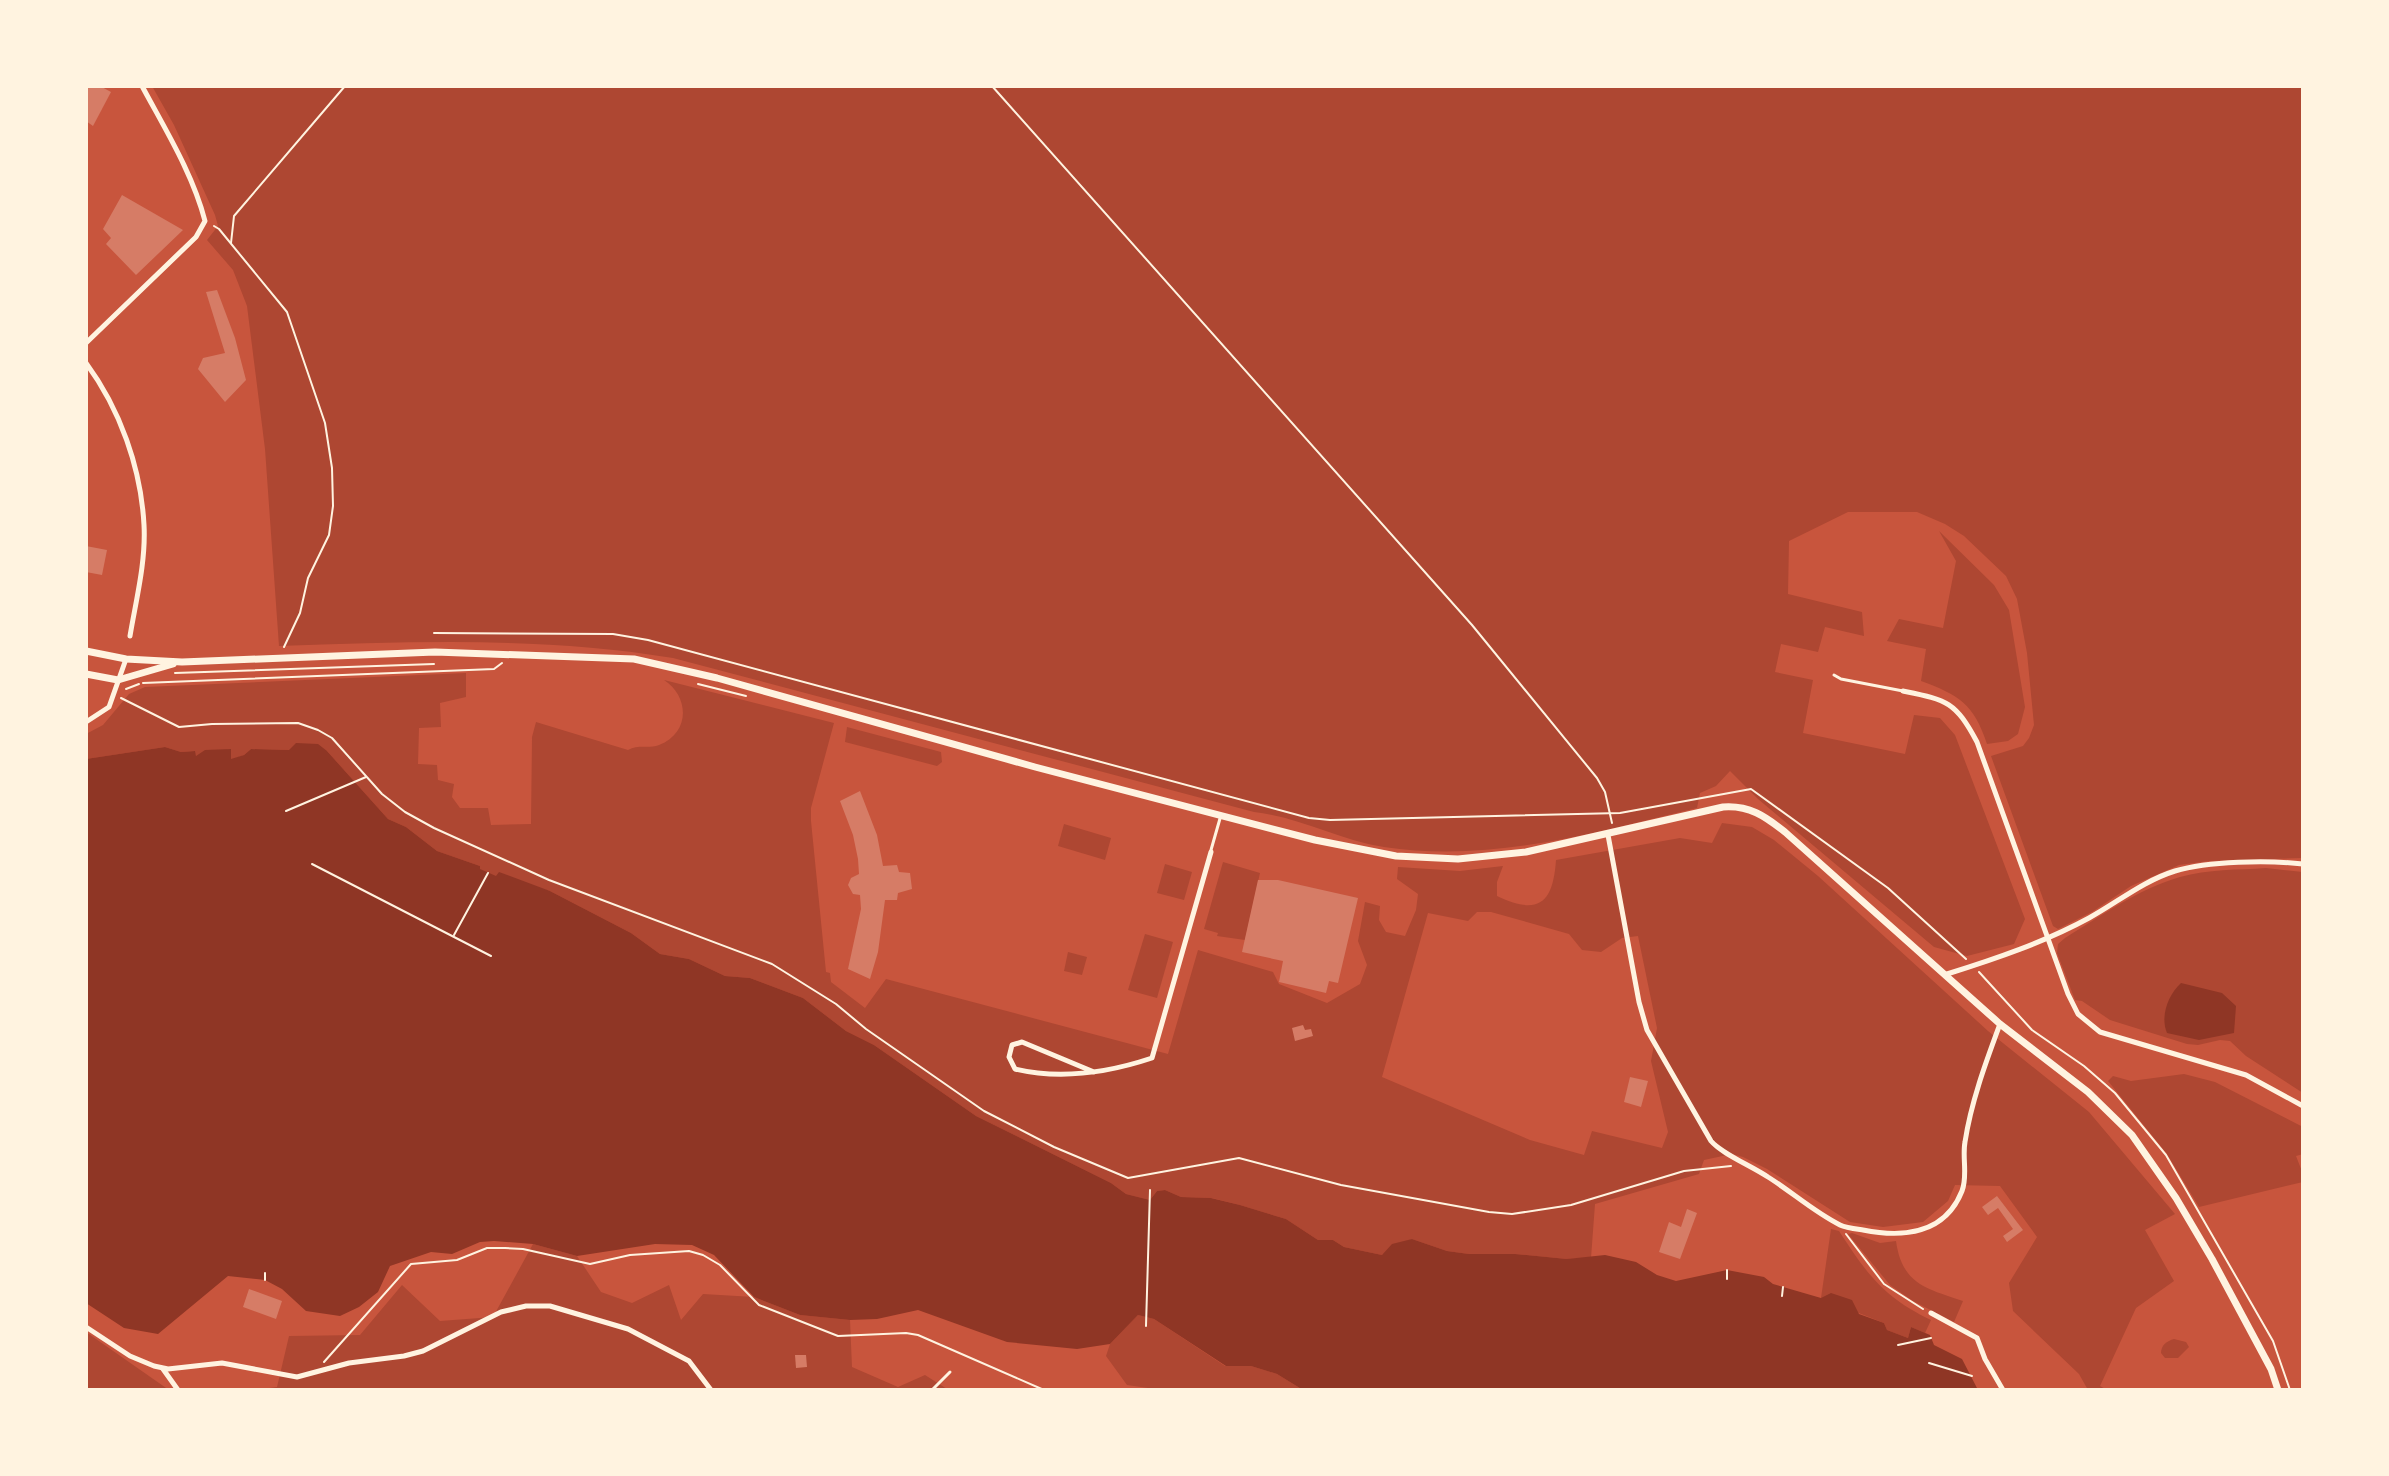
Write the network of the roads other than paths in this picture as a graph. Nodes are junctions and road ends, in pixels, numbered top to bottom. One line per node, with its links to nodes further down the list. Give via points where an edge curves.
1 (142, 86): 2 (street, via 205,221 196,237)
2 (86, 343)
3 (86, 363): 4 (street, via 130,447 140,501 141,573)
4 (130, 636)
5 (86, 651): 6 (street)
6 (126, 659): 7 (street); 10 (street)
7 (182, 662): 10 (street); 13 (street, via 435,652 634,659)
8 (86, 674): 10 (street)
9 (1834, 675): 11 (lane)
10 (118, 680): 12 (street, via 109,707)
11 (1903, 691): 17 (street, via 1944,701 1964,719)
12 (86, 722)
13 (1221, 815): 14 (street, via 1360,850 1428,858 1495,856); 15 (lane)
14 (1608, 835): 18 (street, via 1723,807 1757,812); 19 (street, via 1647,1030 1711,1141 1842,1226 1906,1235 1927,1228 1953,1205 1964,1182 1969,1119)
15 (1211, 852): 20 (street, via 1152,1058)
16 (2303, 864): 17 (street, via 2175,871)
17 (2049, 937): 18 (street); 21 (street, via 2078,1014 2100,1032 2246,1075)
18 (1947, 974): 19 (street)
19 (2000, 1024): 30 (street, via 2088,1092 2132,1135 2219,1270)
20 (1094, 1072): 20 (street, via 1041,1075 1015,1069 1009,1057 1012,1045 1022,1042)
21 (2303, 1106)
22 (1931, 1313): 29 (street, via 1977,1338)
23 (86, 1327): 24 (street, via 130,1356)
24 (163, 1368): 26 (street); 27 (street, via 222,1363 293,1377 423,1351 514,1308 550,1306 640,1335 689,1361)
25 (950, 1372): 28 (lane)
26 (178, 1390)
27 (711, 1390)
28 (932, 1390)
29 (2003, 1390)
30 (2278, 1390)

